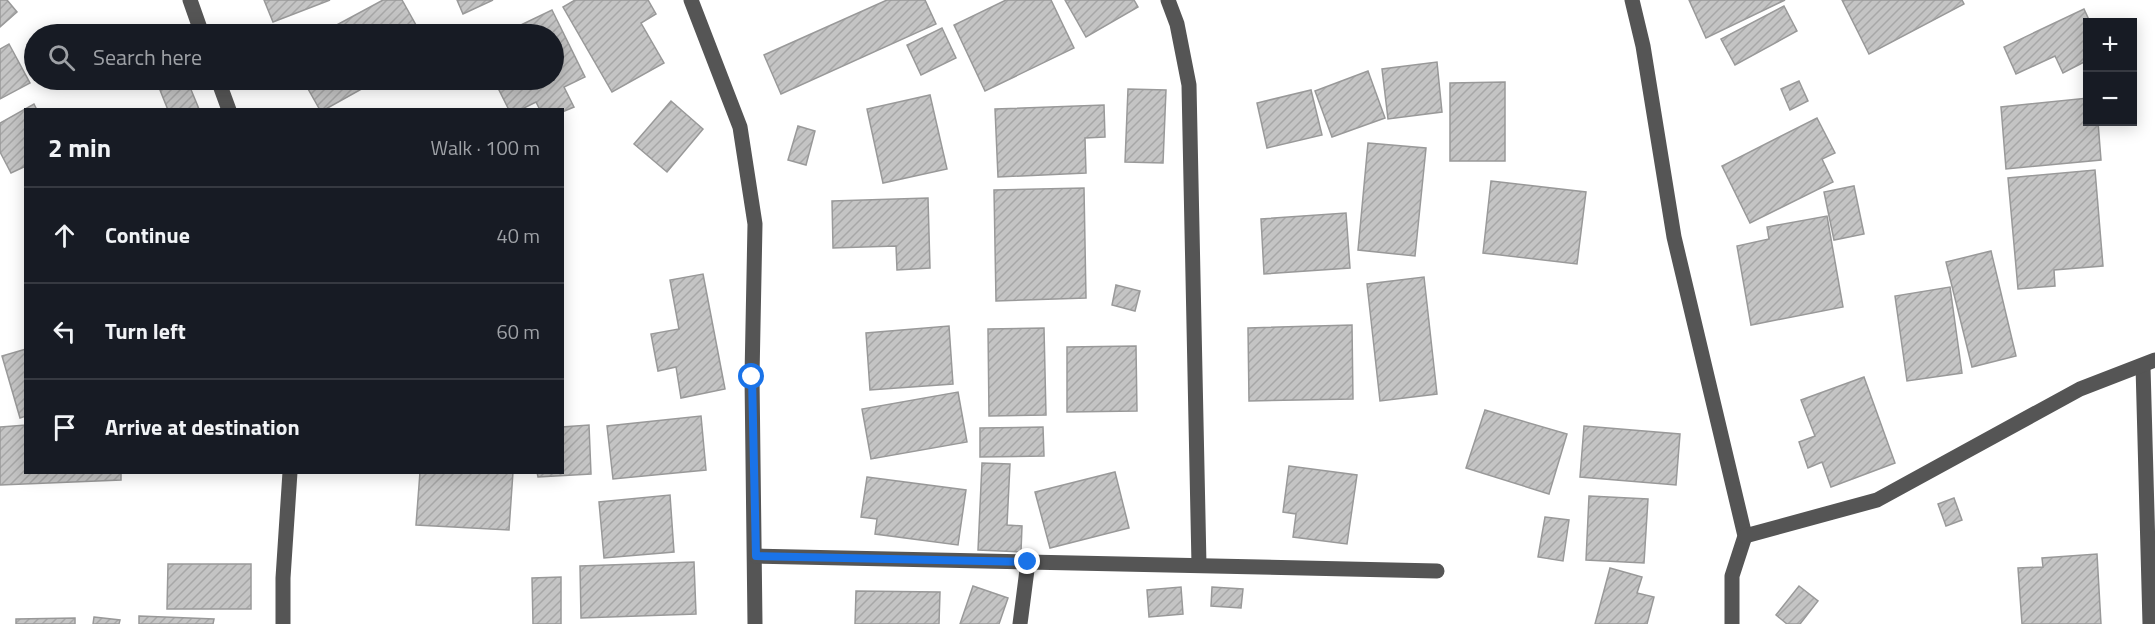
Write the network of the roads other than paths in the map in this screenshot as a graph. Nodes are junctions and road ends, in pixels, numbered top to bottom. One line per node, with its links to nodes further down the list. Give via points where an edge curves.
1 (190, 0): 5 (street)
2 (691, 0): 11 (street, via 740,127 755,224 752,377)
3 (1168, 0): 13 (street, via 1189,85)
4 (1632, 0): 10 (street, via 1674,237)
5 (198, 24)
6 (222, 90): 7 (street)
7 (228, 108)
8 (2149, 363): 10 (street, via 2080,389 1877,500); 19 (street)
9 (290, 474): 15 (street)
10 (1744, 536): 18 (street, via 1732,576)
11 (756, 556): 12 (street); 16 (street)
12 (1028, 562): 13 (street); 17 (street)
13 (1199, 565): 14 (street)
14 (1437, 571)
15 (283, 624)
16 (755, 624)
17 (1020, 624)
18 (1732, 624)
19 (2150, 624)

